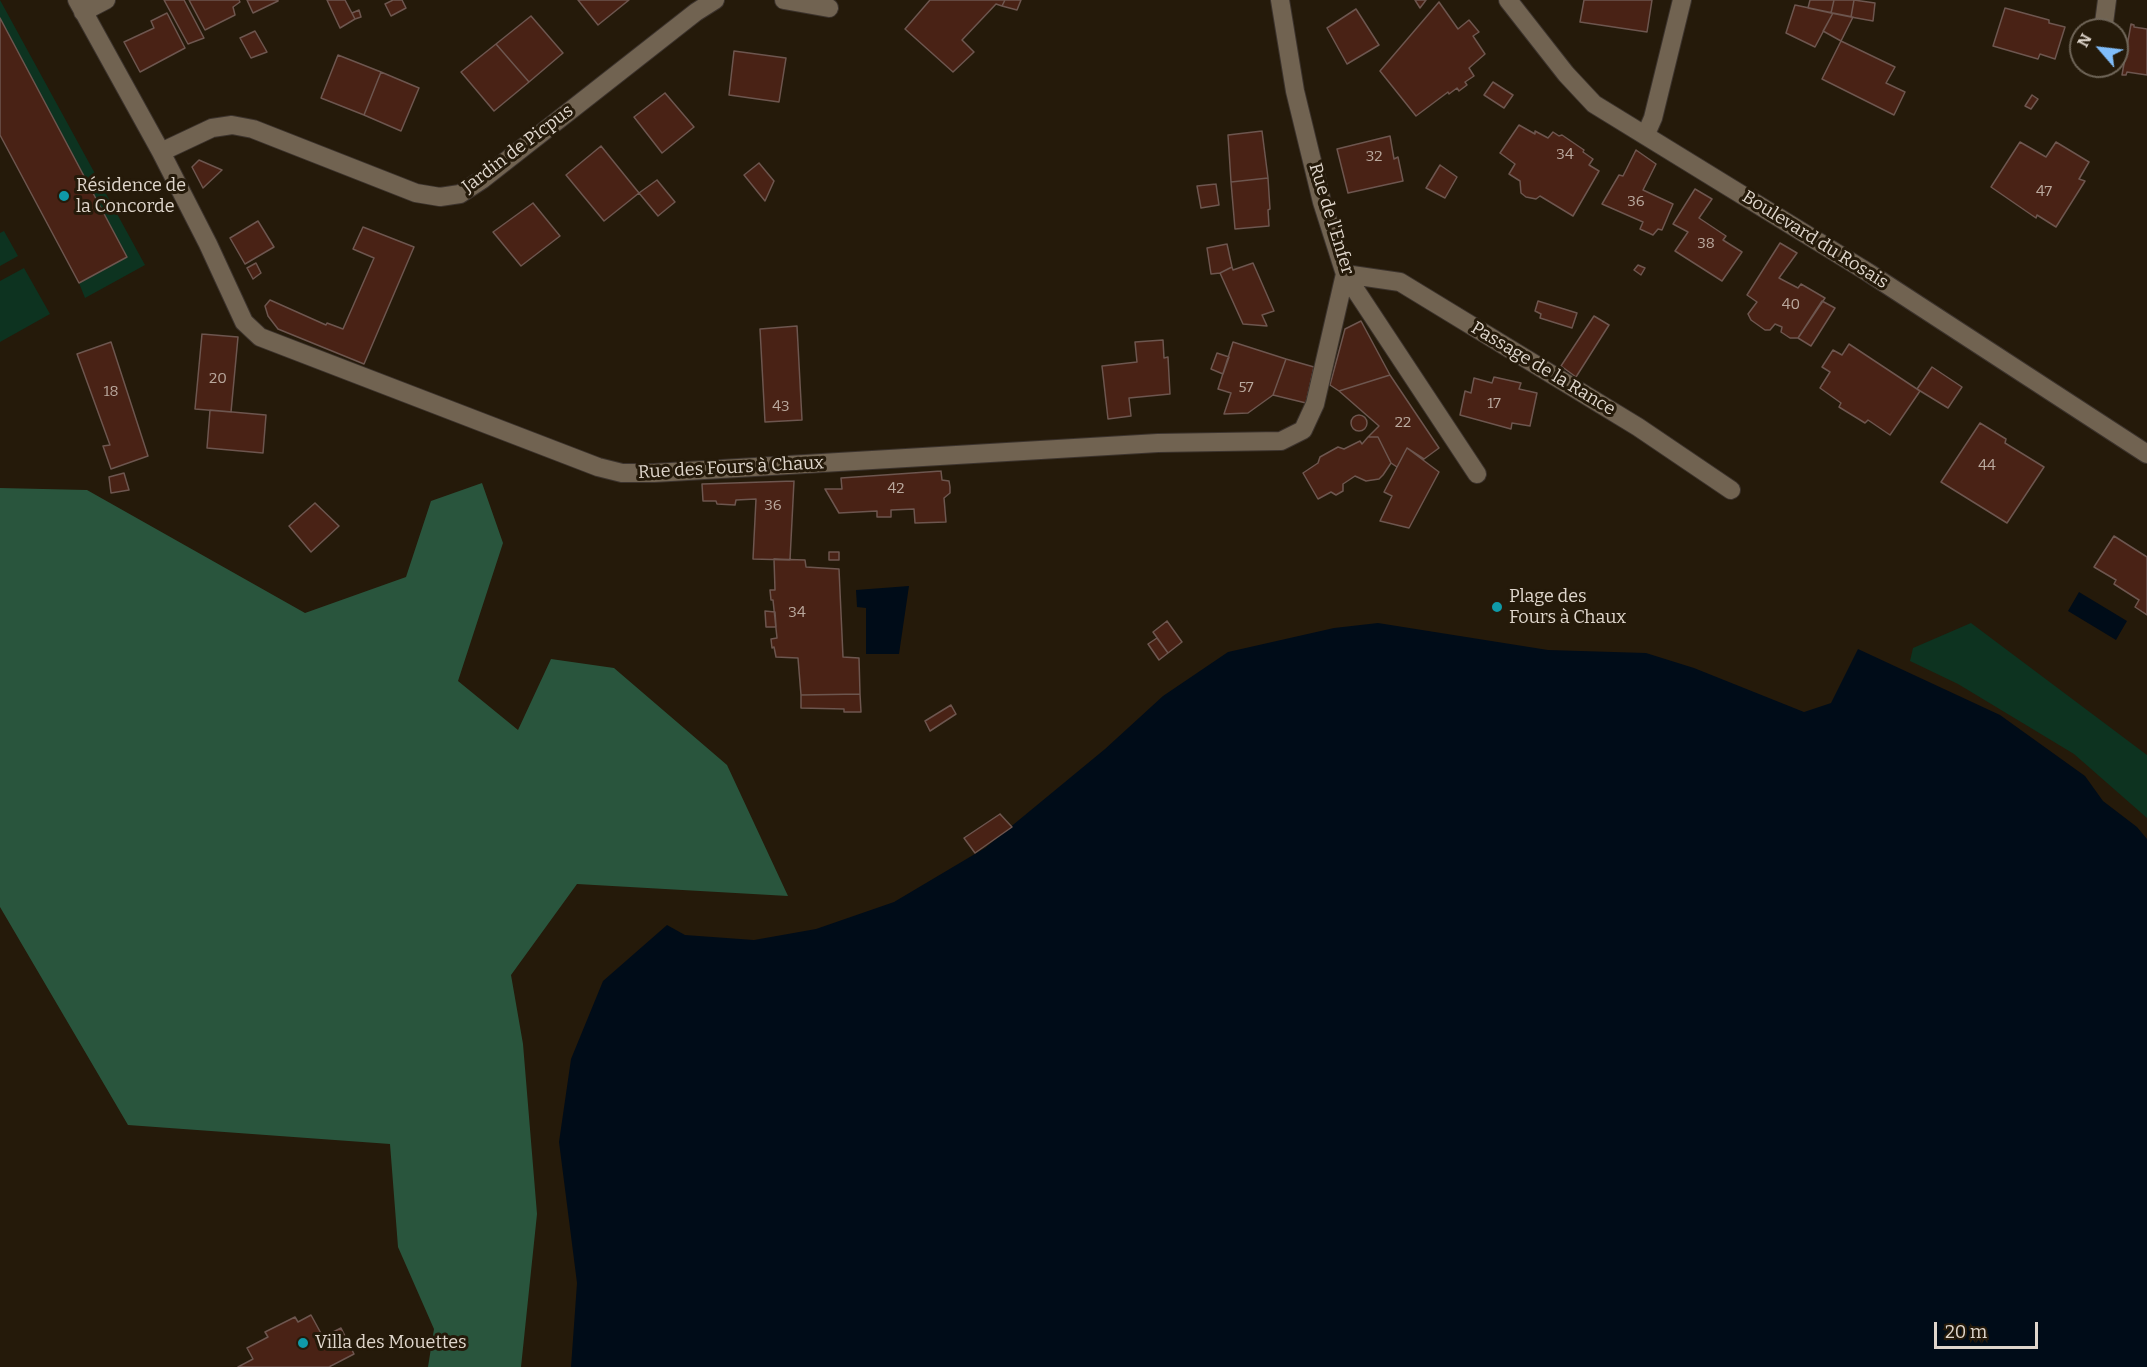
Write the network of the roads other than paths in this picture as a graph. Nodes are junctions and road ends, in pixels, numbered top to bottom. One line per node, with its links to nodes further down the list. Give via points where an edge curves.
1 (106, 0): 8 (street)
2 (716, 0): 12 (street, Jardin de Picpus, via 460,194 440,197 416,193 253,129 232,125 212,128)
3 (784, 0): 9 (street)
4 (1280, 0): 13 (street, Rue de l'Enfer, via 1295,91 1322,202)
5 (1508, 0): 11 (street, Boulevard du Rosais, via 1594,104)
6 (1683, 0): 11 (street)
7 (2107, 0): 10 (street)
8 (80, 6): 12 (street, Rue des Fours à Chaux)
9 (829, 8)
10 (2105, 18)
11 (1646, 134): 14 (street, Boulevard du Rosais)
12 (160, 153): 13 (street, Rue des Fours à Chaux, via 244,322 260,337 598,468 622,472 1158,443 1281,441 1303,430 1315,404)
13 (1345, 274): 15 (street, Rue de l'Enfer); 16 (street, Passage de la Rance, via 1400,282 1638,427)
14 (2147, 454)
15 (1477, 474)
16 (1731, 490)

